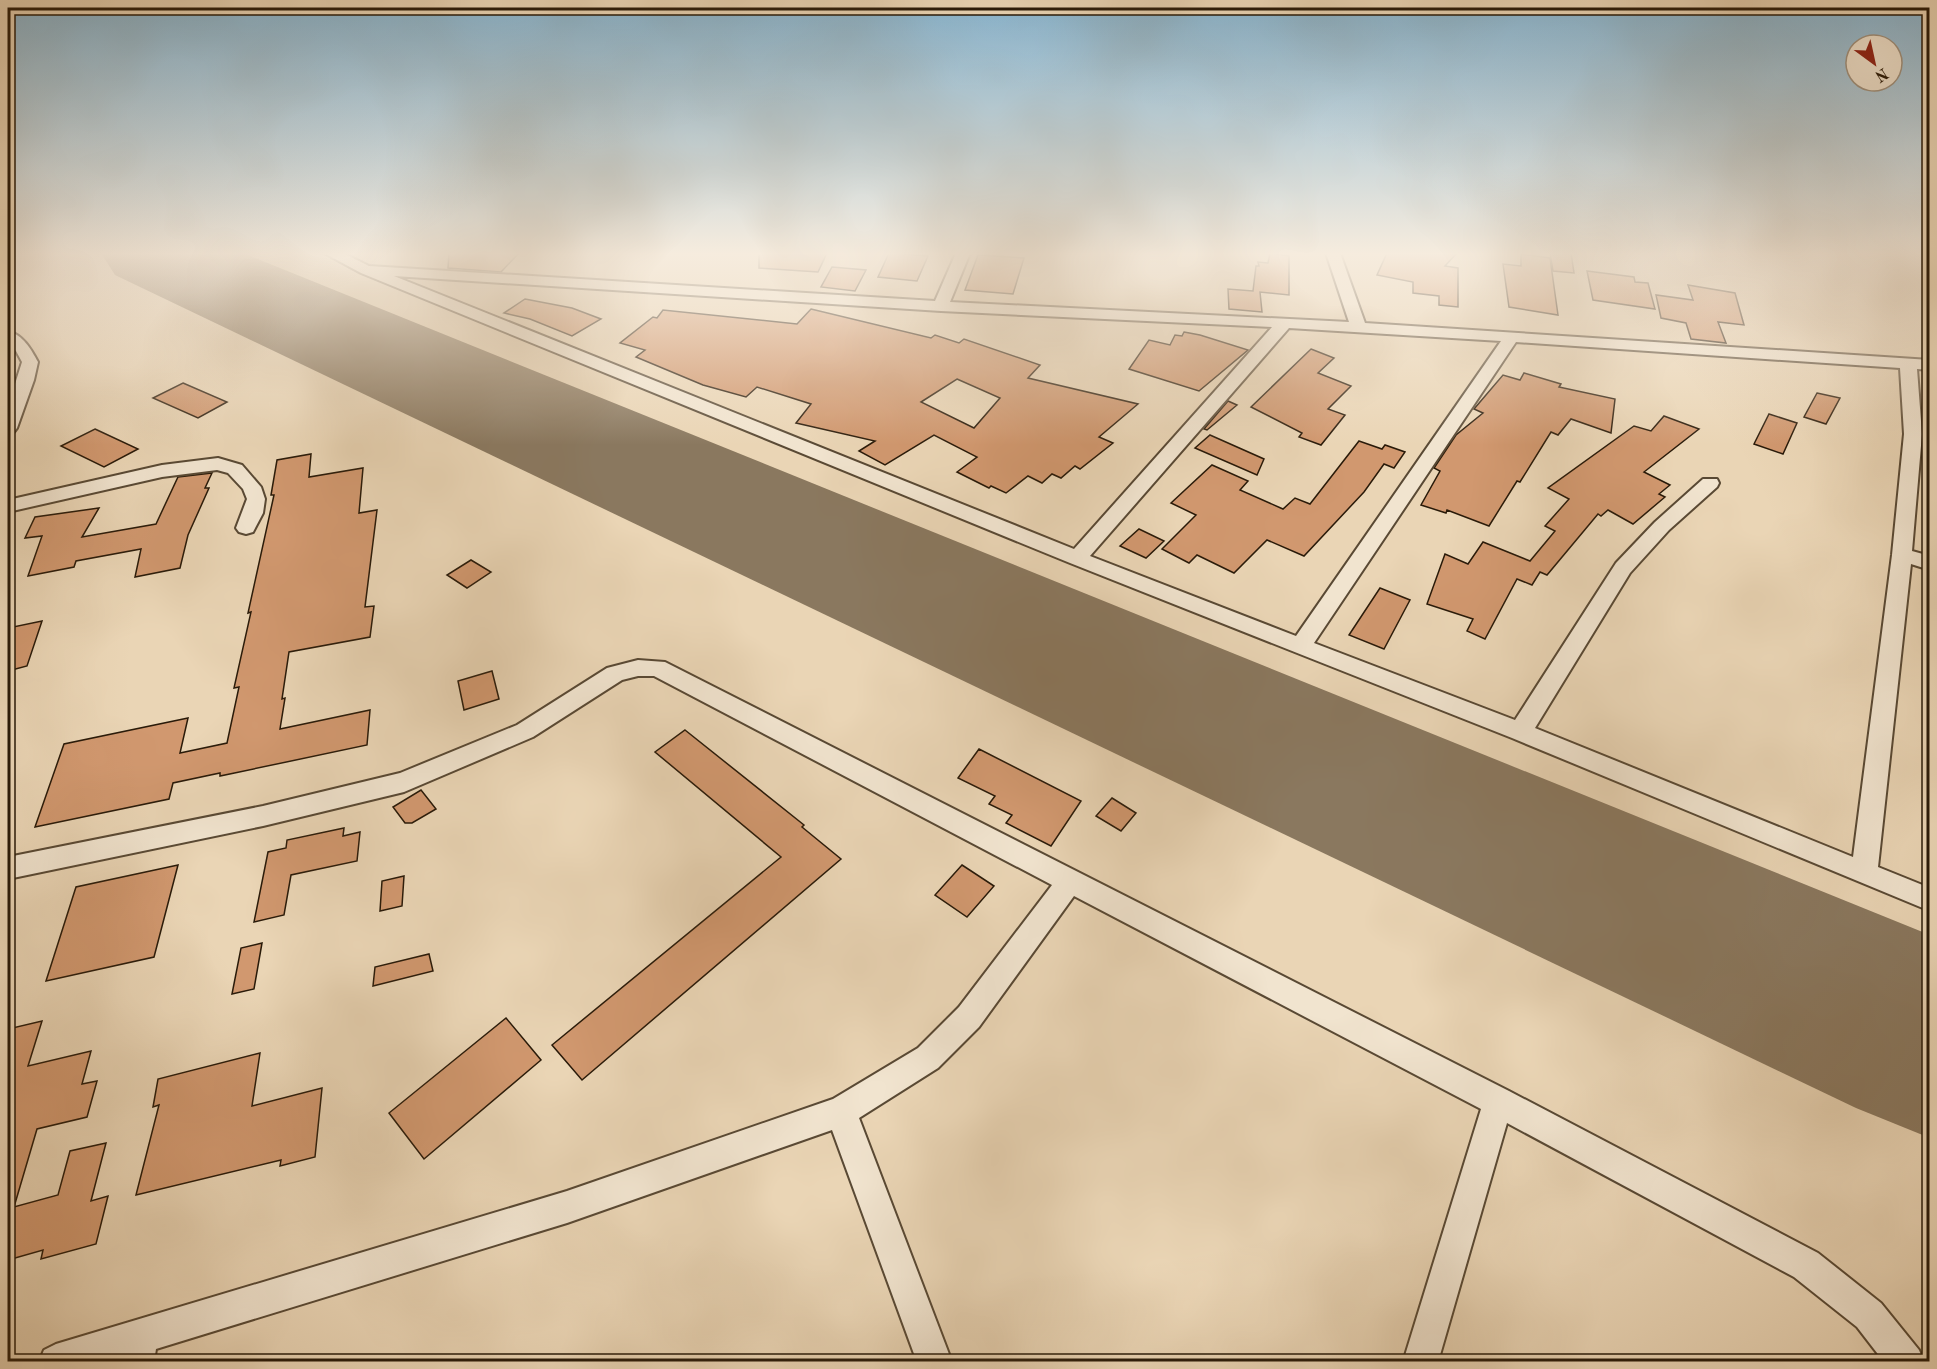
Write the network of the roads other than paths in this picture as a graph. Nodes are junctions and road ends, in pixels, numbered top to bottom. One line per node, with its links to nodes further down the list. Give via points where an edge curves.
1 (482, 317): 15 (street)
2 (1148, 317): 4 (street)
3 (1355, 317): 5 (street)
4 (1284, 324): 5 (street); 15 (street)
5 (1359, 327): 7 (street)
6 (8, 336): 10 (street, via 23,348 30,362)
7 (1512, 337): 8 (street); 17 (street)
8 (1908, 363): 9 (street); 14 (street, via 1913,434)
9 (1929, 365)
10 (8, 428)
11 (1710, 483): 18 (street, via 1623,568)
12 (8, 506): 13 (street, via 162,471 218,464 235,469 252,487 255,506)
13 (246, 528)
14 (1902, 555): 16 (street); 20 (street)
15 (1077, 558): 17 (street)
16 (1929, 563)
17 (1300, 647): 18 (street)
18 (1520, 732): 20 (street)
19 (8, 868): 21 (street, via 264,816 404,782 525,731 615,674 657,668)
20 (1864, 873): 22 (street)
21 (1071, 880): 23 (street); 24 (street, via 961,1025 928,1058)
22 (1929, 900)
23 (1498, 1102): 28 (street); 29 (street, via 1806,1266 1869,1315)
24 (841, 1112): 25 (street); 27 (street)
25 (138, 1350): 26 (street)
26 (56, 1362)
27 (935, 1362)
28 (1420, 1362)
29 (1907, 1362)

